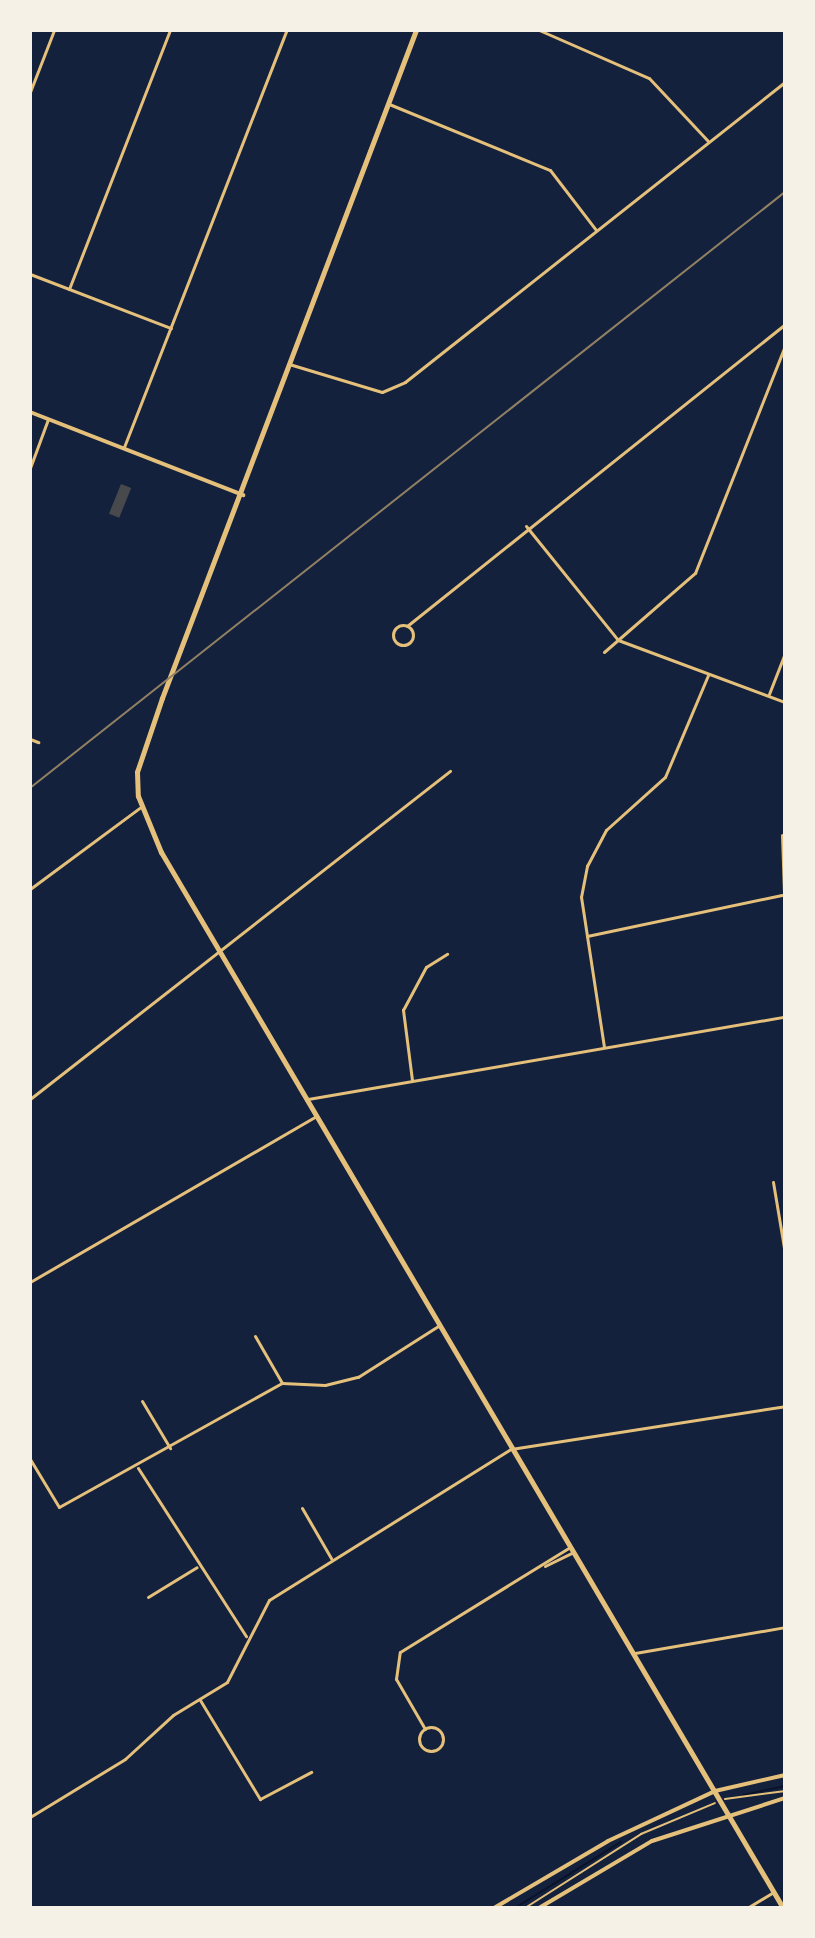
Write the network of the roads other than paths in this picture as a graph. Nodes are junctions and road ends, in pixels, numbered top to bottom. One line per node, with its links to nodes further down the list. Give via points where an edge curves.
1 (54, 30): 8 (street)
2 (170, 30): 13 (street)
3 (287, 30): 15 (street)
4 (416, 30): 9 (main road)
5 (539, 30): 6 (street)
6 (546, 31): 10 (street, via 649,78)
7 (785, 82): 10 (street)
8 (30, 92)
9 (389, 104): 11 (street, via 550,170); 17 (main road)
10 (708, 141): 11 (street)
11 (596, 230): 17 (street, via 405,382 382,392)
12 (30, 274): 13 (street)
13 (69, 289): 15 (street)
14 (785, 324): 23 (street)
15 (171, 328): 20 (street)
16 (785, 346): 25 (street, via 695,573)
17 (289, 364): 22 (main road)
18 (30, 412): 19 (street)
19 (48, 419): 20 (street); 21 (street)
20 (124, 447): 22 (street)
21 (30, 468)
22 (243, 495): 34 (main road, via 141,757)
23 (526, 526): 24 (street); 25 (street)
24 (407, 626): 24 (street, via 412,638 399,643 394,631)
25 (618, 640): 26 (street); 28 (street)
26 (604, 652)
27 (785, 653): 29 (street)
28 (708, 675): 29 (street); 39 (street, via 665,777 606,830 587,866 581,897)
29 (768, 695): 30 (street)
30 (785, 702)
31 (30, 739): 32 (street)
32 (38, 742)
33 (450, 771): 40 (street)
34 (141, 807): 36 (street); 40 (main road)
35 (782, 835): 37 (street)
36 (30, 889)
37 (782, 895): 38 (street); 39 (street)
38 (785, 921)
39 (587, 936): 43 (street)
40 (220, 951): 45 (street); 46 (main road)
41 (447, 954): 44 (street, via 426,967 403,1010)
42 (785, 1017): 43 (street)
43 (604, 1047): 44 (street)
44 (412, 1080): 46 (street)
45 (30, 1099)
46 (308, 1099): 47 (main road)
47 (316, 1116): 50 (street); 51 (main road)
48 (773, 1182): 49 (street)
49 (785, 1254)
50 (30, 1282)
51 (438, 1326): 53 (street, via 358,1377 325,1385); 57 (main road)
52 (255, 1336): 53 (street)
53 (282, 1383): 56 (street)
54 (142, 1401): 56 (street)
55 (785, 1406): 57 (street)
56 (170, 1448): 59 (street)
57 (511, 1449): 61 (main road); 62 (street)
58 (30, 1459): 59 (street, via 59,1507)
59 (138, 1467): 63 (street)
60 (302, 1508): 62 (street)
61 (572, 1550): 67 (main road); 69 (street, via 400,1652 396,1679)
62 (331, 1558): 66 (street, via 269,1600)
63 (197, 1567): 64 (street); 66 (street)
64 (148, 1597)
65 (785, 1627): 67 (street)
66 (246, 1636): 68 (street, via 227,1682)
67 (635, 1653): 72 (main road)
68 (200, 1700): 70 (street, via 260,1799); 75 (street, via 125,1759)
69 (425, 1729): 69 (street, via 422,1747 439,1748 440,1731)
70 (311, 1772)
71 (785, 1775): 72 (street)
72 (715, 1791): 74 (main road); 77 (street, via 608,1841)
73 (785, 1798): 74 (street)
74 (727, 1812): 76 (main road); 78 (street, via 652,1841)
75 (30, 1817)
76 (774, 1892): 79 (street); 80 (main road)
77 (494, 1908)
78 (539, 1908)
79 (747, 1908)
80 (783, 1908)

